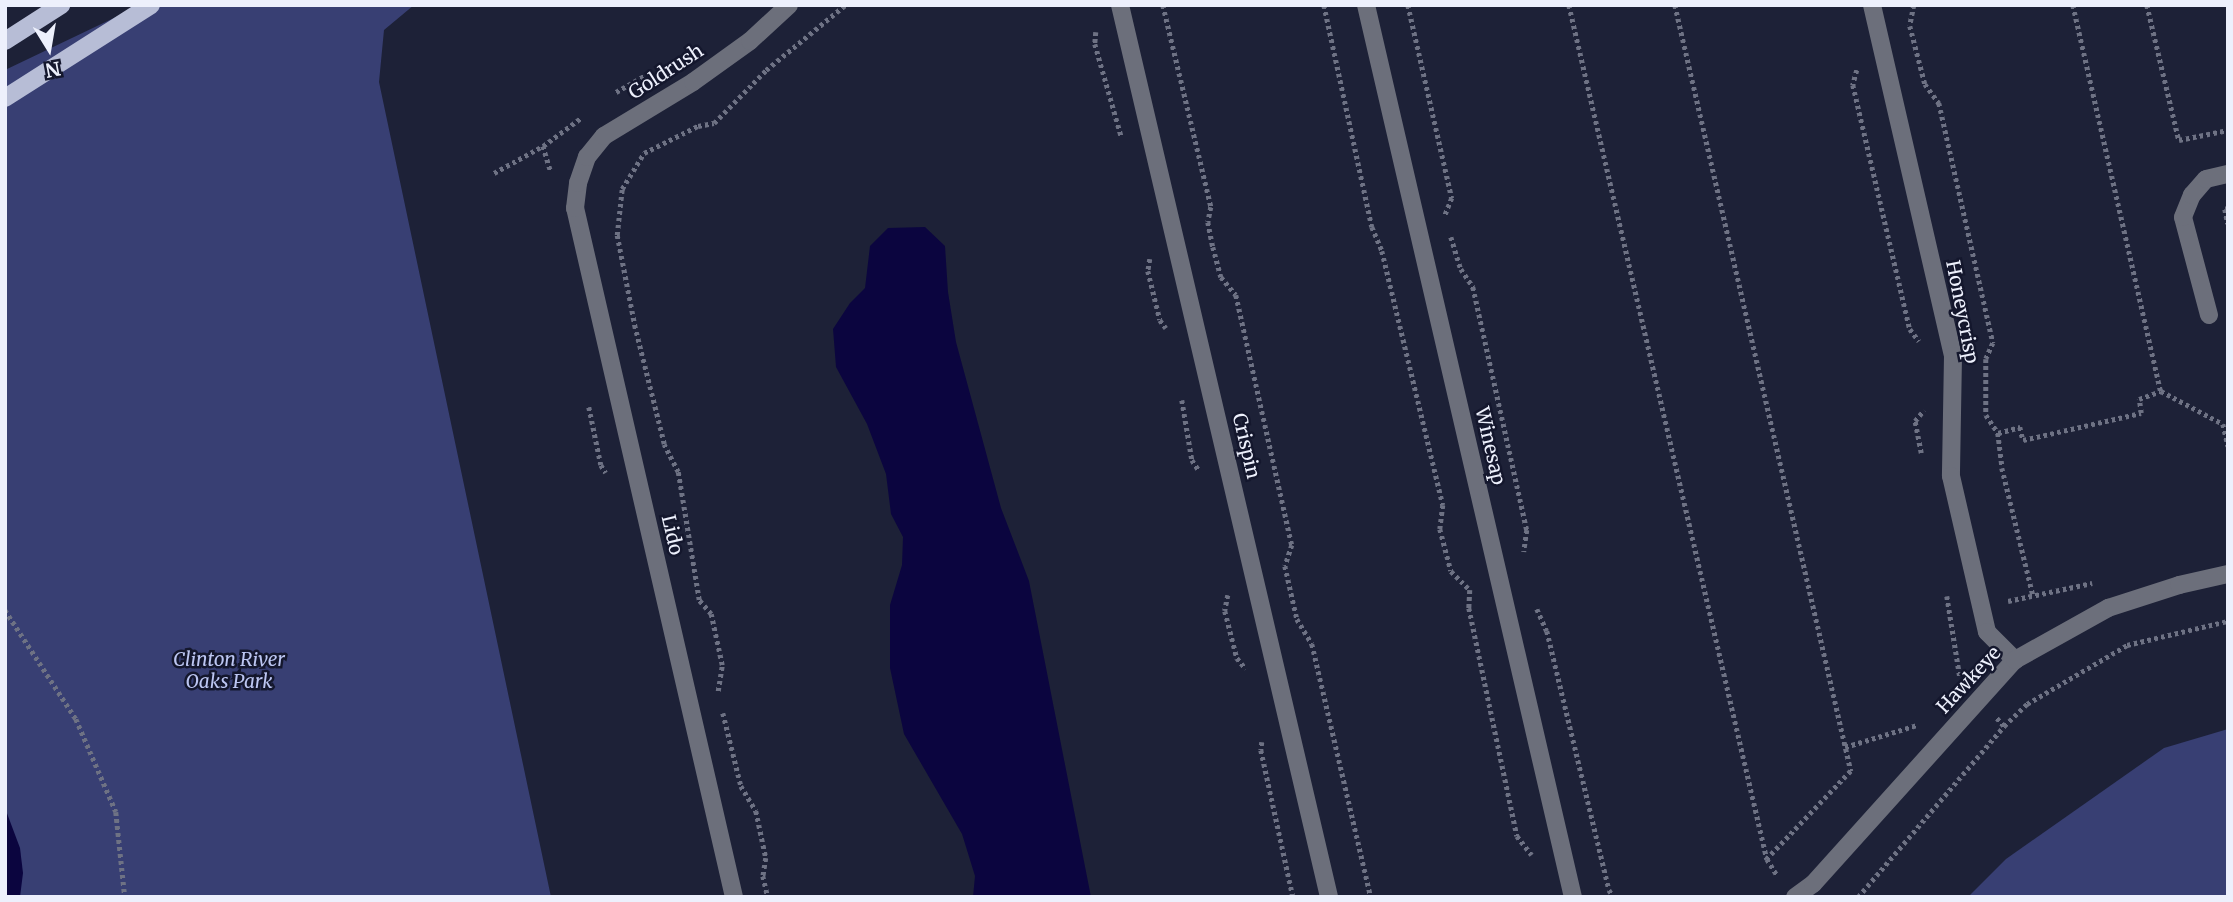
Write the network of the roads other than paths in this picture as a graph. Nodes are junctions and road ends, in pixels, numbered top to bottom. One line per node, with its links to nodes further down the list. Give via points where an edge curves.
1 (61, 5): 7 (main road)
2 (151, 5): 8 (main road)
3 (789, 5): 10 (street, Goldrush, via 750,41 693,82 604,136 587,157)
4 (1120, 5): 16 (street, Crispin)
5 (1366, 5): 17 (street, Winesap)
6 (1872, 5): 13 (street, Honeycrisp, via 1953,356 1951,477 1987,632)
7 (5, 41)
8 (5, 98)
9 (2228, 174): 11 (street, via 2206,179 2192,195 2183,217)
10 (578, 183): 15 (street, Lido, via 575,208)
11 (2209, 315)
12 (2228, 574): 13 (street, Hawkeye, via 2108,608)
13 (2015, 660): 14 (street, Hawkeye, via 1813,884)
14 (1789, 891)
15 (734, 897)
16 (1329, 897)
17 (1573, 897)

